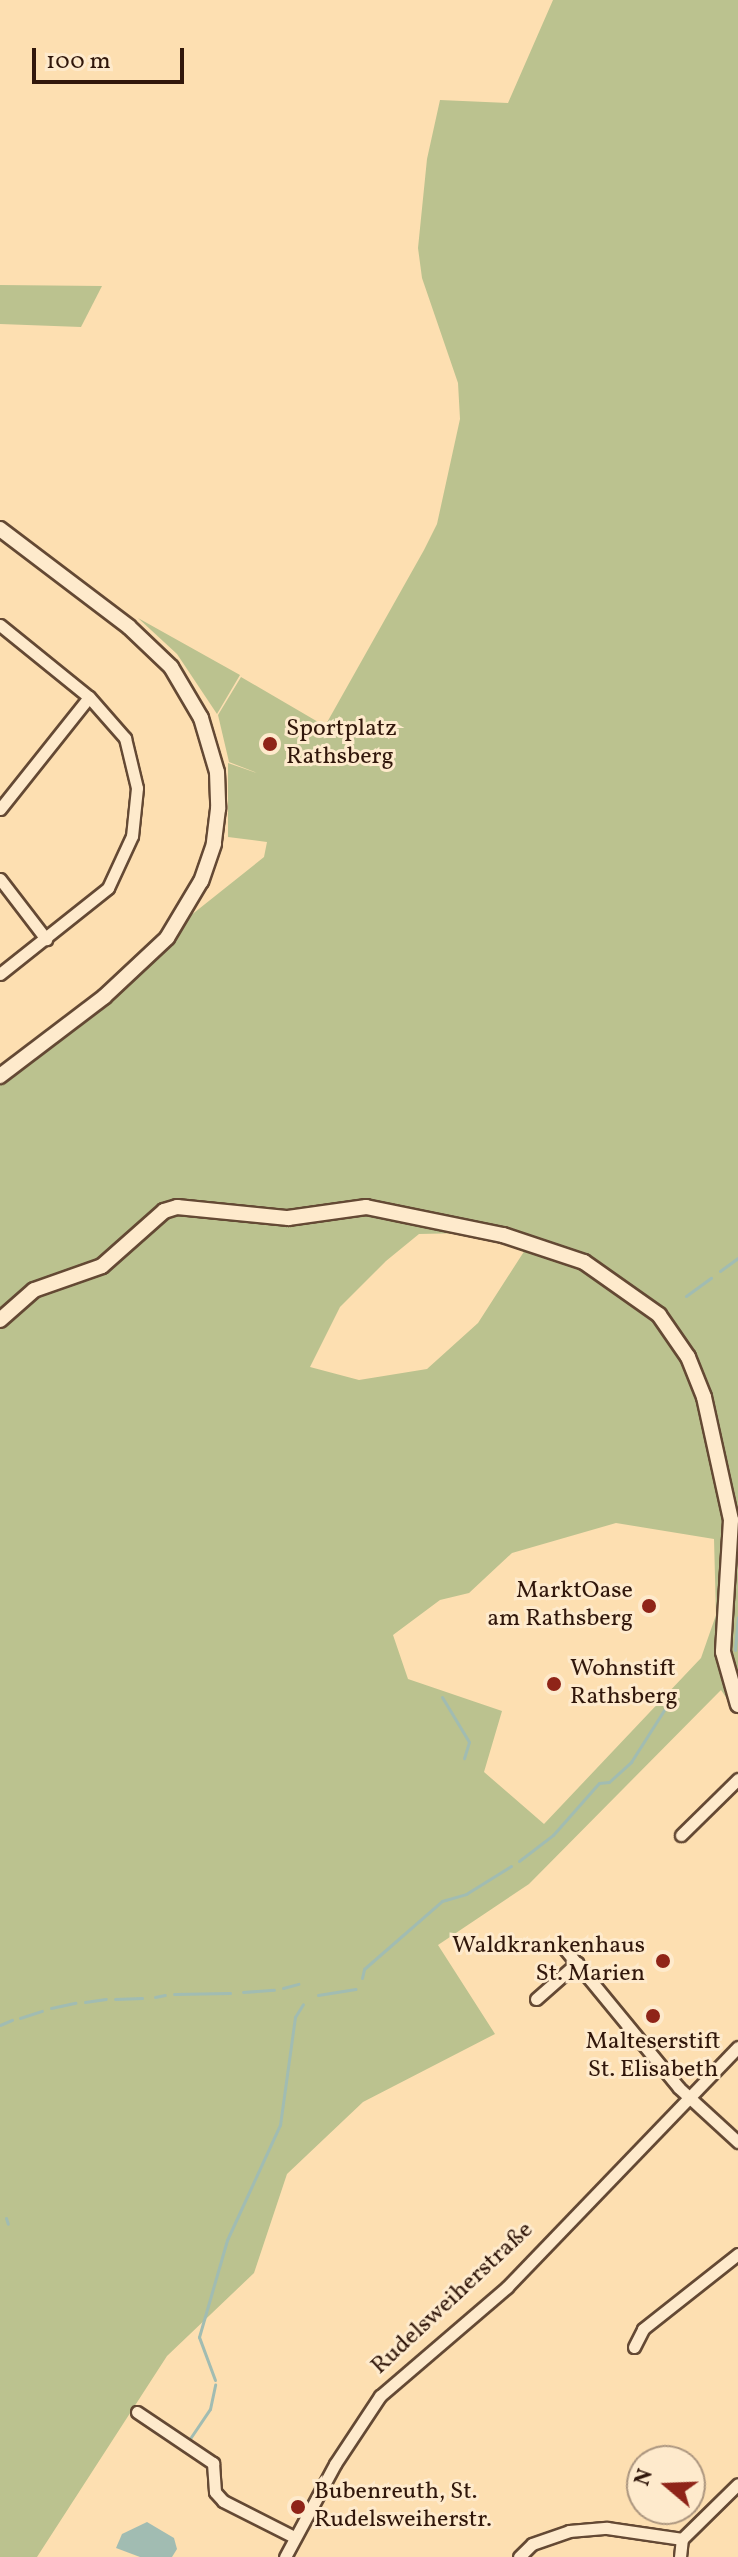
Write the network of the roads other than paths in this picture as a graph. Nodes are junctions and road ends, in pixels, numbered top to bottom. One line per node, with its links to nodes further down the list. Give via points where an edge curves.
1 (0, 529): 8 (street, via 129,627 171,667 201,718 217,772 218,809 201,881 167,938 104,997)
2 (0, 625): 3 (street)
3 (89, 697): 4 (street); 6 (street, via 125,738 137,788 132,836 108,888)
4 (0, 809)
5 (0, 879): 6 (street)
6 (46, 939): 7 (street)
7 (0, 974)
8 (0, 1076)
9 (0, 1320): 10 (street, via 34,1290 102,1266 164,1211 177,1207 288,1218 366,1207 503,1235 584,1262 659,1315 688,1357 704,1397 725,1485 731,1564 723,1661)
10 (738, 1705)
11 (738, 1779): 12 (street)
12 (681, 1835)
13 (564, 1948): 14 (street)
14 (577, 1963): 15 (street); 17 (street)
15 (536, 1999)
16 (738, 2047): 17 (street, Rudelsweiherstraße)
17 (687, 2096): 18 (street); 23 (street, Rudelsweiherstraße, via 507,2287 380,2396)
18 (738, 2142)
19 (738, 2254): 20 (street, via 643,2329)
20 (634, 2347)
21 (137, 2412): 23 (street, via 213,2463 215,2492 223,2501)
22 (738, 2484): 24 (street)
23 (294, 2537): 25 (street, Rudelsweiherstraße)
24 (682, 2539): 26 (street, via 607,2528 569,2531 532,2544); 27 (street)
25 (285, 2557)
26 (519, 2557)
27 (680, 2557)

